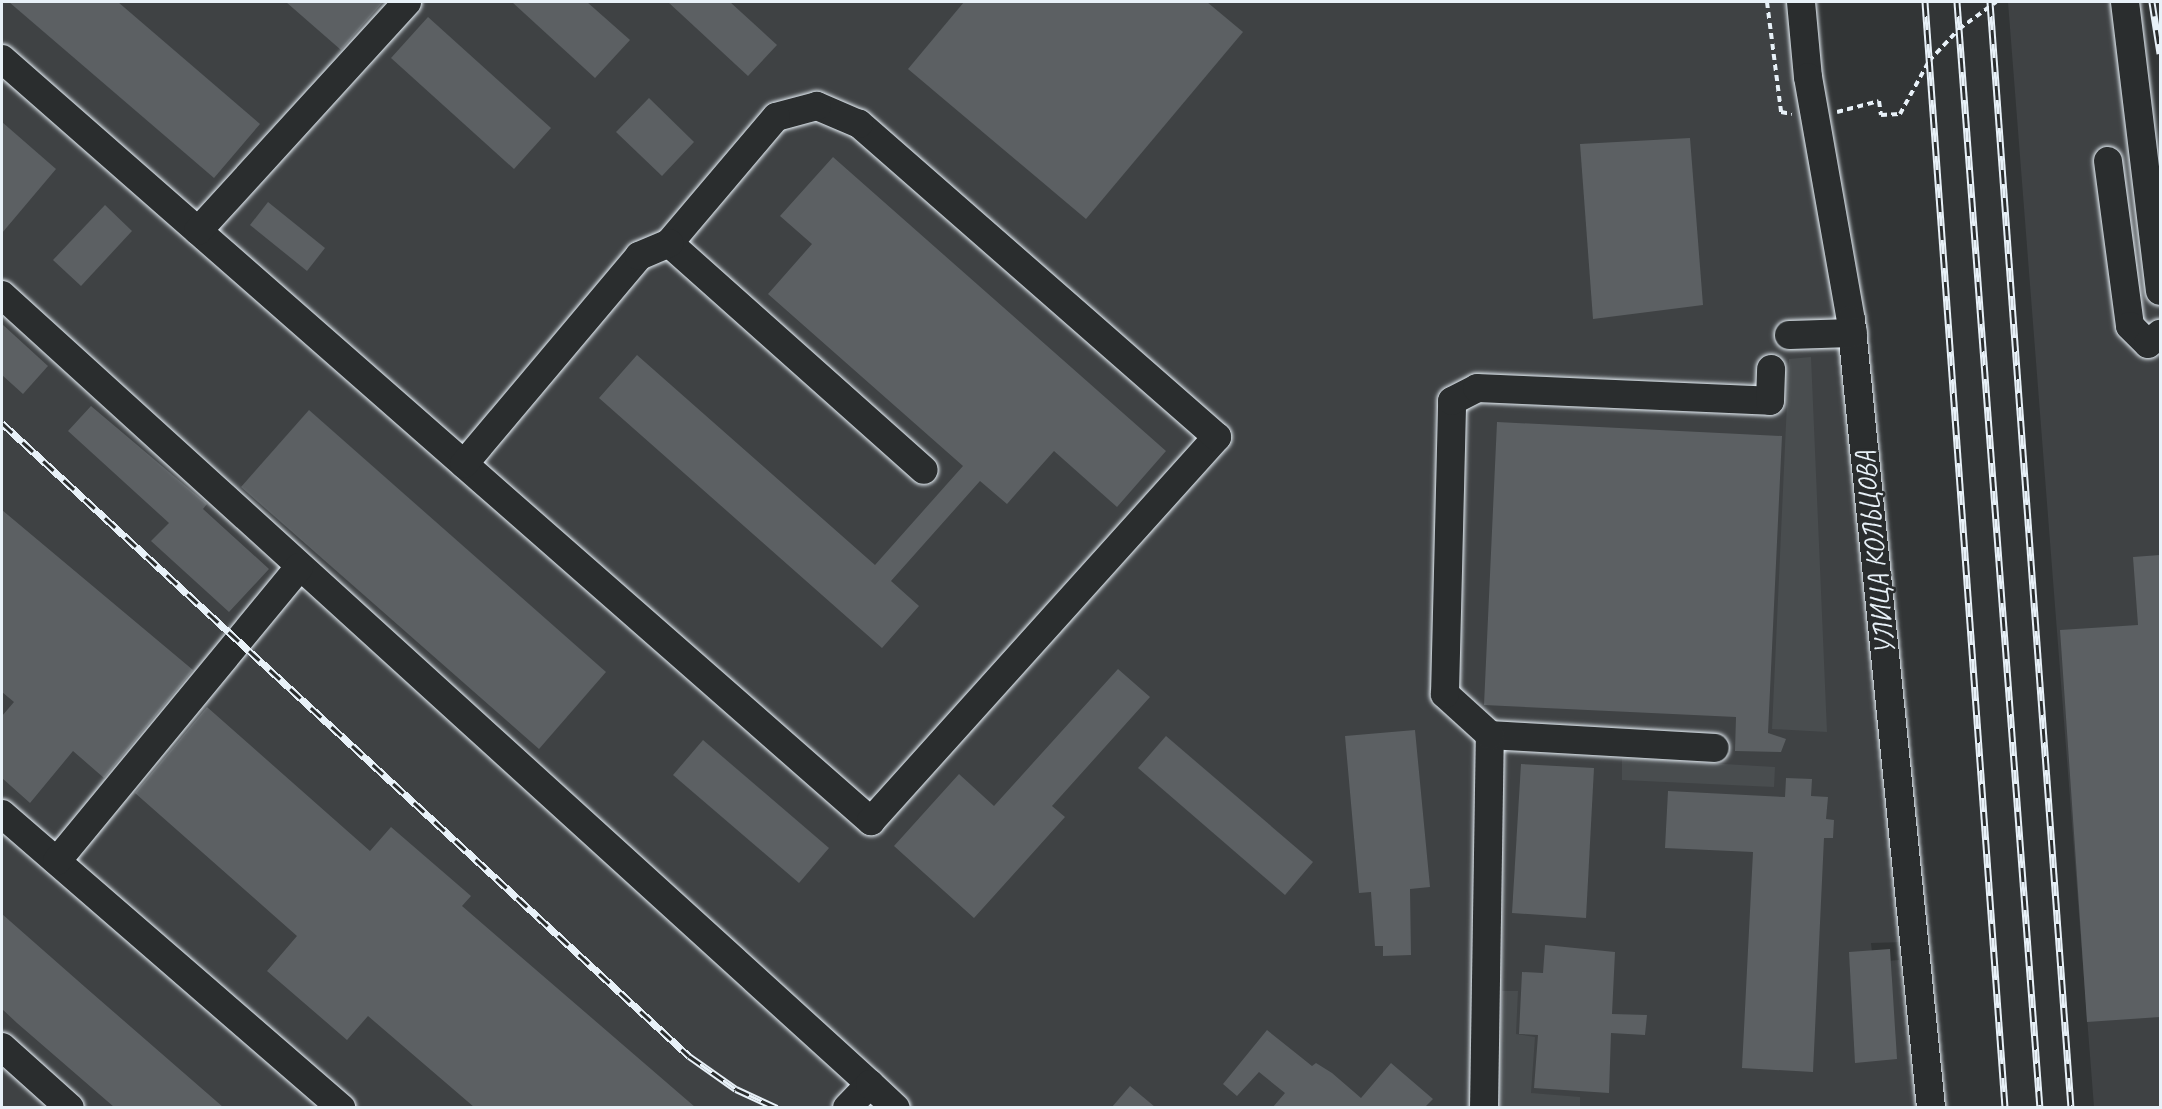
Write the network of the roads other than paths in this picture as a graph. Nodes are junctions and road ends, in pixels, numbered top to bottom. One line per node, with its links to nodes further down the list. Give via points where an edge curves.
1 (407, 2): 6 (street)
2 (1801, 2): 10 (street, УЛИЦА КОЛЬЦОВА, via 1815,118)
3 (2125, 2): 8 (street)
4 (2, 60): 6 (street)
5 (2108, 161): 11 (street, via 2130,326 2136,338 2148,344)
6 (198, 231): 14 (street)
7 (669, 243): 14 (street, via 639,256); 14 (street, via 776,117 817,106 859,124 1216,437 1075,599 1062,605 871,821); 15 (street)
8 (2160, 291)
9 (2, 295): 16 (street)
10 (1853, 333): 12 (street); 28 (street, УЛИЦА КОЛЬЦОВА)
11 (2160, 333)
12 (1789, 335)
13 (1771, 369): 17 (street, via 1770,401 1477,388 1452,401 1445,694)
14 (464, 464)
15 (924, 470)
16 (299, 567): 20 (street); 22 (street)
17 (1490, 735): 18 (street); 27 (street)
18 (1715, 748)
19 (2, 814): 20 (street)
20 (57, 861): 24 (street)
21 (2, 1047): 23 (street)
22 (870, 1084): 25 (street); 26 (street)
23 (70, 1107)
24 (342, 1107)
25 (848, 1107)
26 (896, 1107)
27 (1484, 1107)
28 (1931, 1107)

